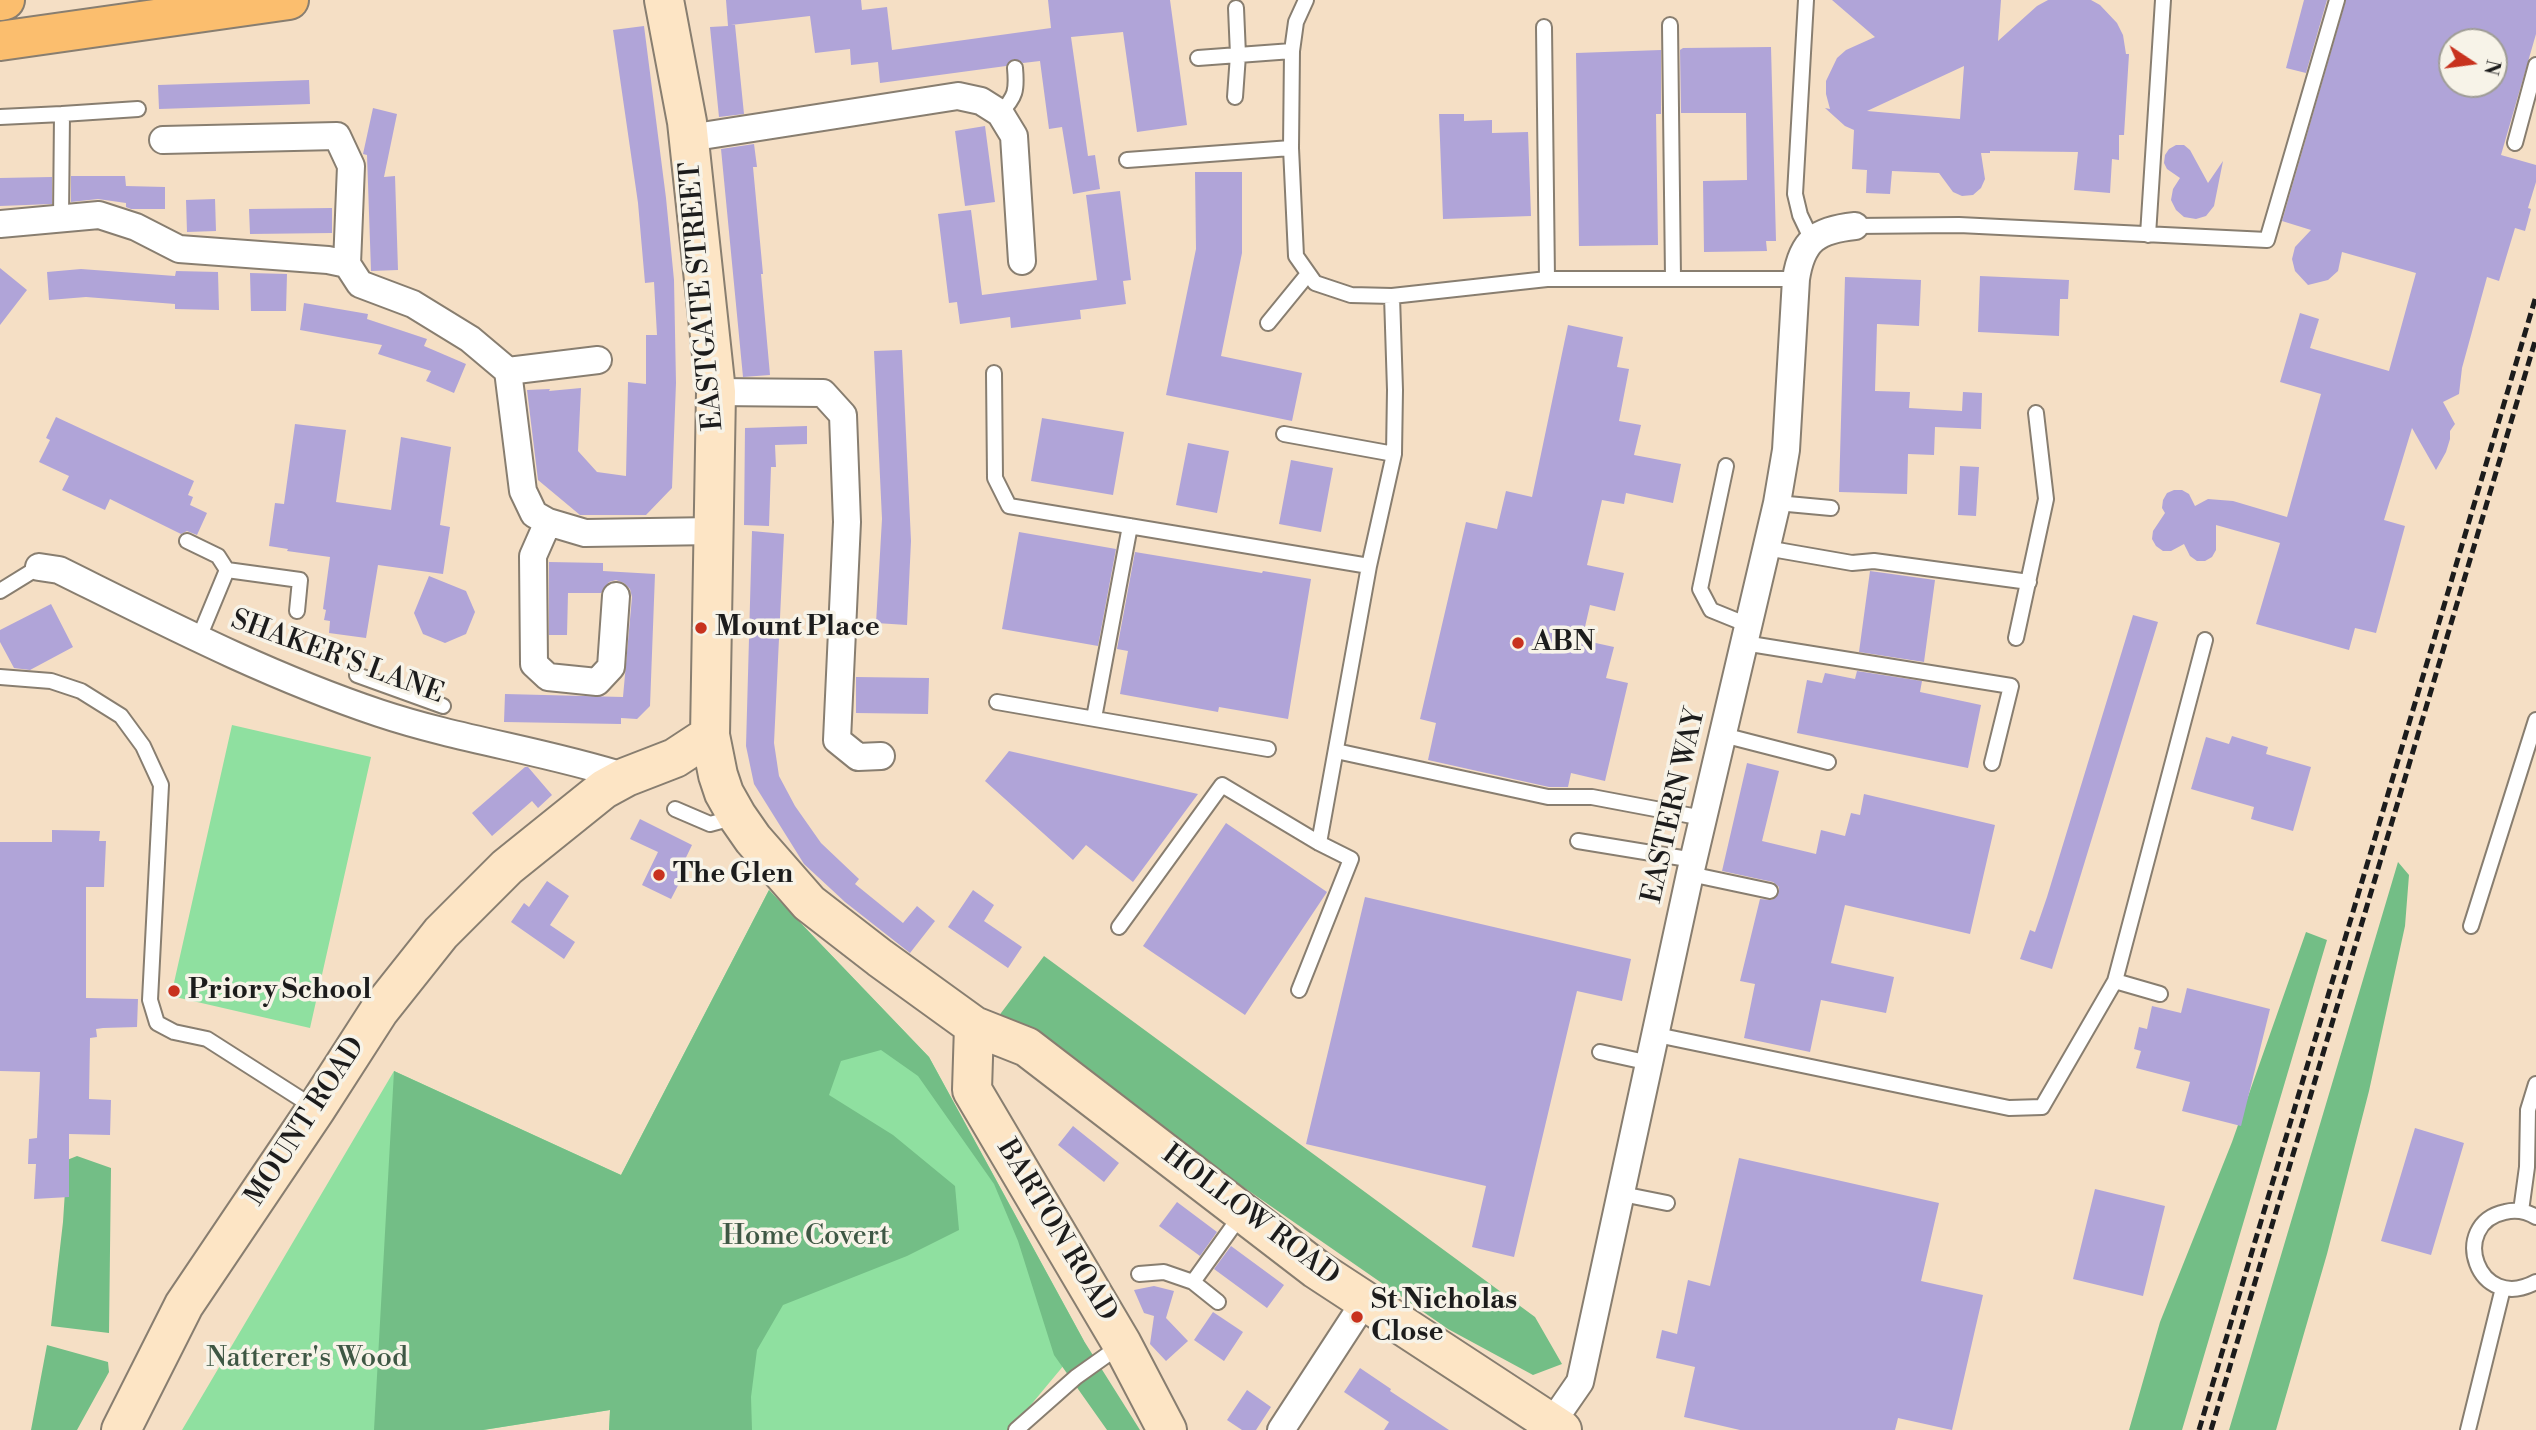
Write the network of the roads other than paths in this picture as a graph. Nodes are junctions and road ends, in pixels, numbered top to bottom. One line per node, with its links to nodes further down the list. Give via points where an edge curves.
1 (5, 0): 8 (highway)
2 (289, 0): 12 (highway)
3 (664, 0): 23 (street, EASTGATE STREET)
4 (1306, 0): 13 (lane, via 1296,22)
5 (1806, 0): 32 (lane, via 1795,194)
6 (2163, 0): 31 (lane)
7 (2337, 0): 31 (lane, via 2267,240)
8 (0, 1)
9 (1236, 8): 14 (lane)
10 (1670, 25): 36 (lane)
11 (1544, 27): 37 (lane)
12 (0, 41)
13 (1292, 51): 14 (lane); 26 (lane)
14 (1238, 55): 15 (lane); 18 (lane)
15 (1198, 58)
16 (2536, 65): 25 (lane)
17 (1015, 68): 20 (lane, via 1013,100)
18 (1235, 97)
19 (138, 109): 21 (lane)
20 (1000, 113): 23 (street, via 981,101 958,96); 33 (street, via 1014,136)
21 (62, 114): 22 (lane); 28 (lane)
22 (0, 117)
23 (689, 138): 44 (street, EASTGATE STREET)
24 (163, 140): 34 (street, via 337,136 351,166)
25 (2515, 143)
26 (1291, 148): 27 (lane); 35 (lane, via 1296,256)
27 (1127, 160)
28 (61, 219): 29 (street); 34 (street, via 99,215 179,249)
29 (0, 224)
30 (1855, 226): 31 (lane, via 1959,225); 32 (street, via 1835,228)
31 (2148, 235)
32 (1811, 239): 38 (street, EASTERN WAY, via 1799,258)
33 (1022, 261)
34 (348, 264): 42 (street, via 360,284 413,303 470,339)
35 (1308, 274): 39 (lane, via 1315,283 1351,295); 40 (lane)
36 (1672, 278): 37 (lane); 38 (lane)
37 (1547, 279): 39 (lane)
38 (1796, 279): 49 (street, EASTERN WAY, via 1786,450)
39 (1392, 296): 47 (lane)
40 (1268, 323)
41 (598, 360): 42 (street)
42 (508, 371): 51 (street, via 523,491 534,514)
43 (994, 373): 52 (lane, via 995,478 1009,506)
44 (716, 392): 53 (street, EASTGATE STREET); 79 (street, via 823,393 843,415 847,522 837,740 858,757)
45 (2036, 413): 59 (lane, via 2046,499)
46 (1284, 433): 47 (lane)
47 (1394, 454): 56 (lane)
48 (1726, 466): 63 (lane, via 1700,589 1711,610)
49 (1777, 503): 50 (lane); 55 (street, EASTERN WAY)
50 (1831, 508)
51 (548, 522): 53 (street, via 585,533); 61 (street, via 533,556 534,664 548,677 597,682 611,667)
52 (1130, 526): 56 (lane); 73 (lane)
53 (714, 531): 75 (street, EASTGATE STREET)
54 (187, 541): 58 (lane, via 218,556)
55 (1766, 548): 59 (lane, via 1852,563 1874,561); 63 (street, EASTERN WAY)
56 (1369, 566): 78 (lane)
57 (39, 567): 60 (lane); 65 (street, SHAKER'S LANE, via 59,570)
58 (227, 570): 62 (lane, via 300,580); 65 (lane)
59 (2029, 582): 64 (lane)
60 (0, 591)
61 (616, 596)
62 (297, 611)
63 (1746, 634): 76 (street, EASTERN WAY); 81 (lane, via 2011,686)
64 (2016, 638)
65 (198, 639): 72 (street, SHAKER'S LANE, via 275,675)
66 (2205, 640): 92 (lane)
67 (357, 675): 69 (lane)
68 (0, 677): 100 (lane, via 51,681 81,691 121,716 143,746 160,785 150,1000 157,1023 207,1039)
69 (391, 687): 71 (lane); 72 (lane)
70 (996, 702): 73 (lane)
71 (443, 706)
72 (381, 713): 82 (street, SHAKER'S LANE)
73 (1094, 718): 77 (lane)
74 (2536, 720): 90 (lane)
75 (710, 735): 82 (street, MOUNT ROAD, via 674,758); 84 (street, EASTGATE STREET, via 721,784)
76 (1723, 735): 80 (lane); 85 (street, EASTERN WAY)
77 (1268, 749)
78 (1336, 751): 85 (lane, via 1548,797 1592,797); 87 (lane)
79 (881, 756)
80 (1828, 762)
81 (1992, 763)
82 (626, 777): 100 (street, MOUNT ROAD, via 534,844 441,933 379,1011)
83 (674, 809): 84 (lane, via 710,824)
84 (737, 816): 95 (street, EASTGATE STREET, via 809,903)
85 (1703, 818): 88 (street, EASTERN WAY)
86 (1578, 841): 88 (lane)
87 (1319, 843): 91 (lane, via 1222,785); 93 (lane, via 1351,859)
88 (1692, 867): 89 (lane); 96 (street, EASTERN WAY)
89 (1770, 891)
90 (2471, 926)
91 (1119, 927)
92 (2115, 981): 94 (lane); 96 (lane, via 2042,1107 2009,1108)
93 (1299, 990)
94 (2160, 993)
95 (974, 1026): 105 (street, HOLLOW ROAD, via 1027,1047); 113 (street, BARTON ROAD, via 972,1090)
96 (1657, 1035): 98 (street, EASTERN WAY)
97 (1600, 1052): 98 (lane)
98 (1650, 1063): 103 (street, EASTERN WAY)
99 (2536, 1084): 102 (lane, via 2528,1110)
100 (316, 1109): 115 (street, MOUNT ROAD, via 184,1305)
101 (2536, 1153): 102 (lane)
102 (2527, 1167): 106 (lane)
103 (1622, 1194): 104 (lane); 114 (street, EASTERN WAY, via 1580,1382)
104 (1667, 1203)
105 (1243, 1213): 108 (lane); 111 (street, HOLLOW ROAD)
106 (2532, 1214): 110 (lane, via 2515,1210 2497,1213 2478,1231 2474,1260 2489,1282)
107 (1139, 1274): 108 (lane, via 1164,1272)
108 (1193, 1282): 112 (lane)
109 (2536, 1282): 110 (lane)
110 (2503, 1288): 119 (lane)
111 (1365, 1301): 114 (street, HOLLOW ROAD); 118 (street)
112 (1218, 1302)
113 (1122, 1344): 116 (lane); 117 (street, BARTON ROAD)
114 (1556, 1427)
115 (121, 1430)
116 (1016, 1430)
117 (1167, 1430)
118 (1281, 1430)
119 (2468, 1430)

